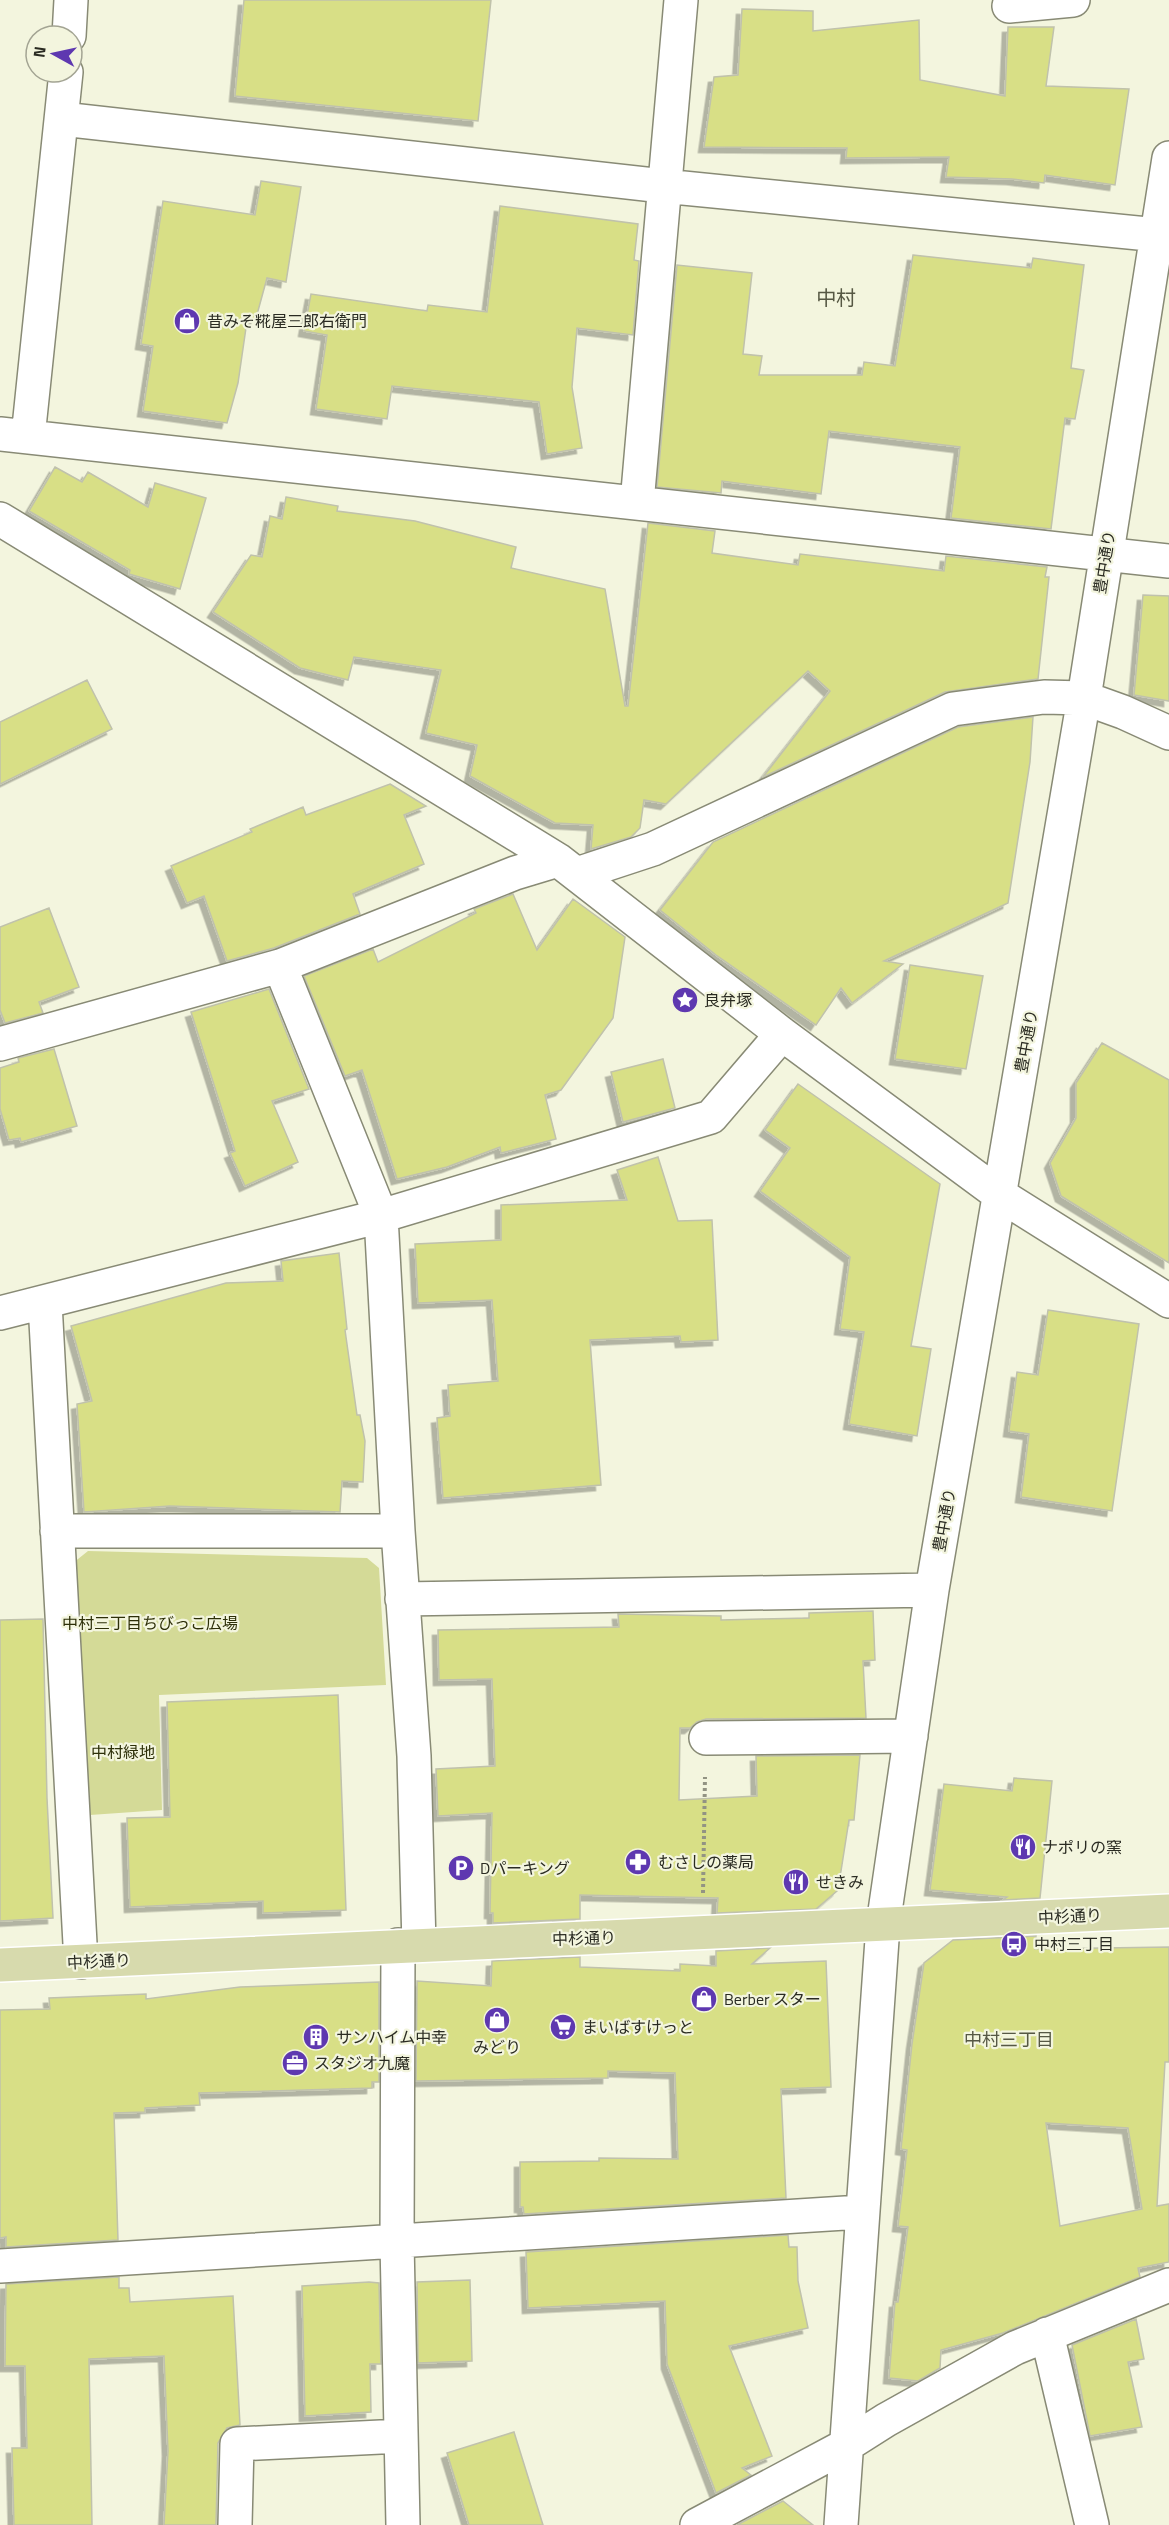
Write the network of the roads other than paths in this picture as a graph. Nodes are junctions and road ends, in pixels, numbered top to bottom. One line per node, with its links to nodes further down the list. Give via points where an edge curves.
1 (71, 0): 5 (street)
2 (681, 0): 9 (street)
3 (1073, 0): 4 (street)
4 (1009, 6)
5 (70, 24)
6 (65, 84): 7 (street)
7 (62, 119): 9 (street); 11 (street)
8 (1169, 158): 10 (street, 豊中通り)
9 (663, 186): 10 (street); 12 (street)
10 (1162, 236): 14 (street, 豊中通り)
11 (14, 435): 12 (street)
12 (637, 503): 14 (street)
13 (0, 519): 18 (street)
14 (1105, 554): 15 (street); 16 (street, 豊中通り)
15 (1169, 561)
16 (1083, 698): 17 (street); 18 (street, via 1044,697 953,709 653,849); 22 (street, 豊中通り)
17 (1169, 733)
18 (567, 867): 19 (street, via 515,873); 20 (street)
19 (280, 966): 21 (street); 23 (street)
20 (782, 1034): 22 (street); 23 (street, via 711,1117)
21 (0, 1044)
22 (999, 1195): 24 (street); 29 (street, 豊中通り)
23 (381, 1216): 25 (street); 28 (street)
24 (1169, 1301)
25 (45, 1303): 26 (street); 27 (street)
26 (0, 1313)
27 (57, 1530): 28 (street); 36 (street)
28 (398, 1531): 30 (street)
29 (932, 1590): 30 (street); 31 (street, 豊中通り)
30 (402, 1599): 35 (street, via 414,1756)
31 (911, 1736): 32 (street); 34 (street, 豊中通り)
32 (706, 1738)
33 (1169, 1911): 34 (main road, 中杉通り)
34 (883, 1924): 35 (main road, 中杉通り); 38 (street, 豊中通り)
35 (408, 1945): 36 (main road, 中杉通り); 39 (street)
36 (81, 1962): 37 (main road, 中杉通り)
37 (0, 1965)
38 (861, 2212): 39 (street); 44 (street, 豊中通り)
39 (397, 2242): 40 (street); 43 (street)
40 (0, 2266)
41 (1169, 2285): 42 (street)
42 (1047, 2334): 44 (street, via 1015,2348); 49 (street)
43 (401, 2436): 45 (street, via 237,2444); 46 (street)
44 (845, 2446): 47 (street); 48 (street, 豊中通り)
45 (235, 2525)
46 (403, 2525)
47 (697, 2525)
48 (841, 2525)
49 (1092, 2525)

